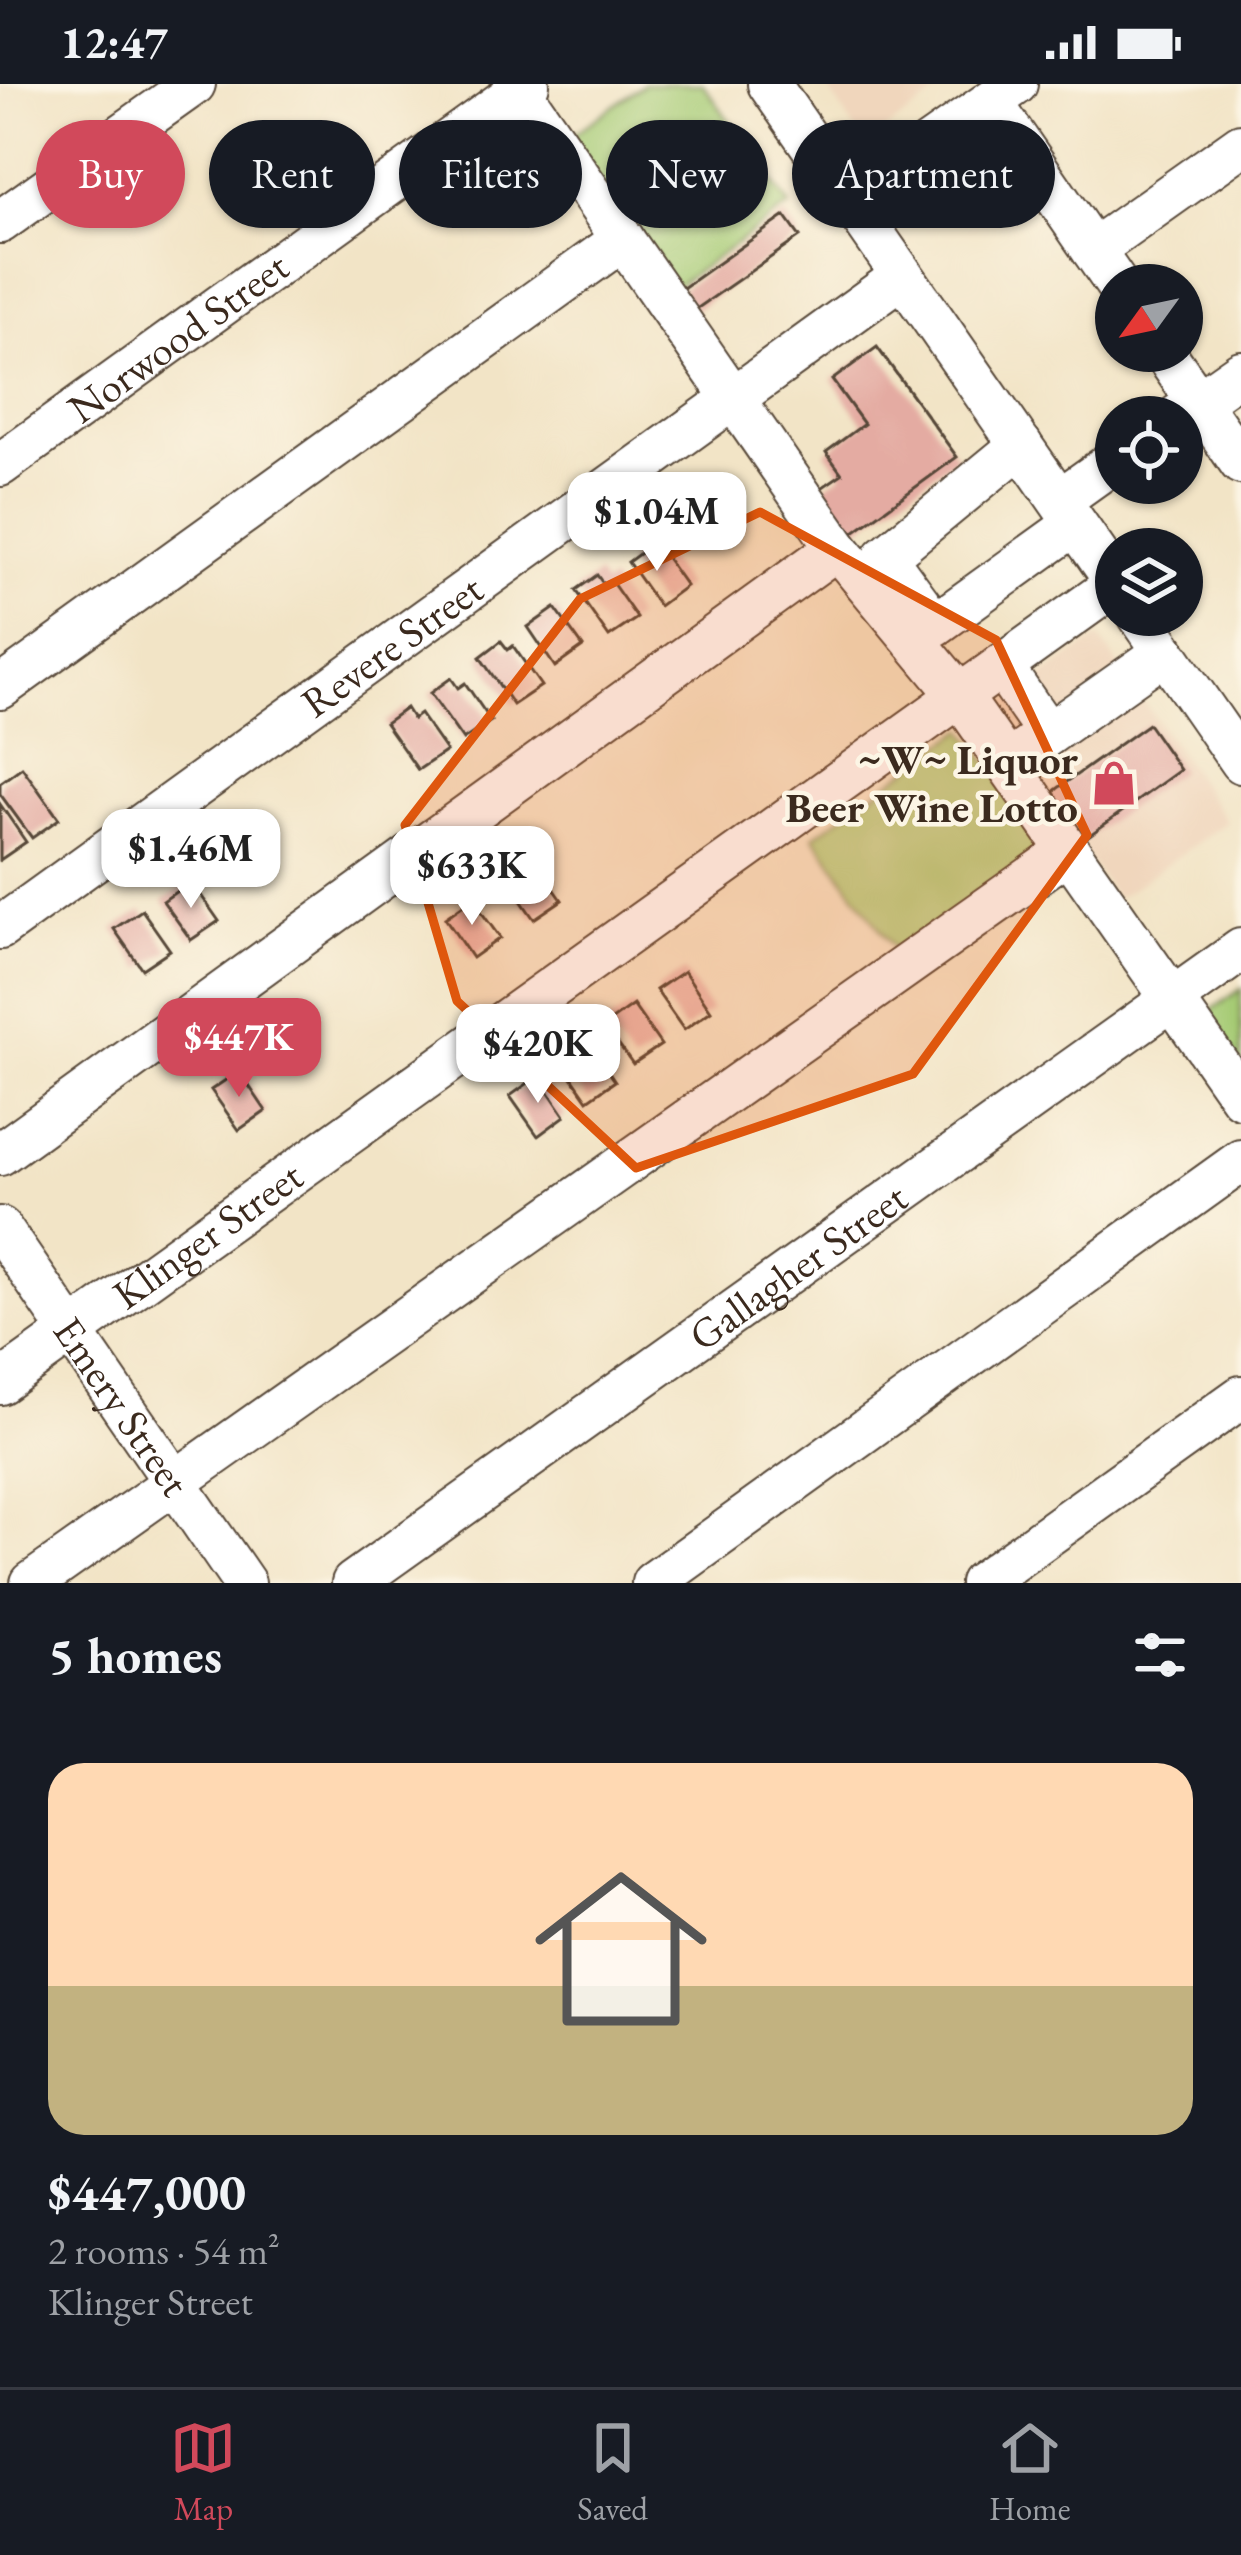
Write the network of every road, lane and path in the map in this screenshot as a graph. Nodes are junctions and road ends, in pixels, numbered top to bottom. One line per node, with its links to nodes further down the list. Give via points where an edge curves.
1 (194, 84): 8 (street)
2 (769, 84): 5 (street)
3 (521, 86): 10 (street); 20 (street, Norwood Street)
4 (1003, 93): 6 (street); 11 (street)
5 (794, 120)
6 (964, 120)
7 (1241, 145): 11 (street)
8 (0, 222)
9 (868, 228): 13 (street)
10 (623, 239): 15 (street); 29 (street)
11 (1093, 250): 12 (street)
12 (1103, 264)
13 (902, 277): 15 (street, Revere Street); 18 (street)
14 (1241, 372): 16 (street)
15 (734, 398): 23 (street); 33 (street, Revere Street)
16 (1203, 399)
17 (1203, 425): 19 (street)
18 (1021, 446): 22 (street); 22 (street, via 885,557 935,625)
19 (1241, 464)
20 (0, 465)
21 (1095, 482): 22 (street)
22 (1067, 512): 24 (street)
23 (837, 548): 30 (street); 37 (street)
24 (1095, 553)
25 (1095, 598): 28 (street, Klinger Street)
26 (1154, 636): 27 (street)
27 (1165, 652): 28 (street, via 1034,744); 31 (street)
28 (1001, 666): 30 (street, Klinger Street)
29 (0, 688)
30 (960, 696): 32 (street); 40 (street, Klinger Street)
31 (1241, 762)
32 (1069, 851): 35 (street); 43 (street)
33 (0, 928)
34 (1241, 950): 35 (street, Gallagher Street)
35 (1172, 998): 36 (street); 46 (street, Gallagher Street)
36 (1241, 1097)
37 (0, 1154)
38 (1241, 1160): 47 (street)
39 (0, 1228): 40 (street, Emery Street)
40 (72, 1331): 41 (street, Klinger Street); 43 (street, Emery Street)
41 (0, 1383)
42 (1241, 1397): 48 (street)
43 (174, 1482): 44 (street); 45 (street, Emery Street)
44 (32, 1583)
45 (244, 1583)
46 (353, 1583)
47 (652, 1583)
48 (980, 1583)

